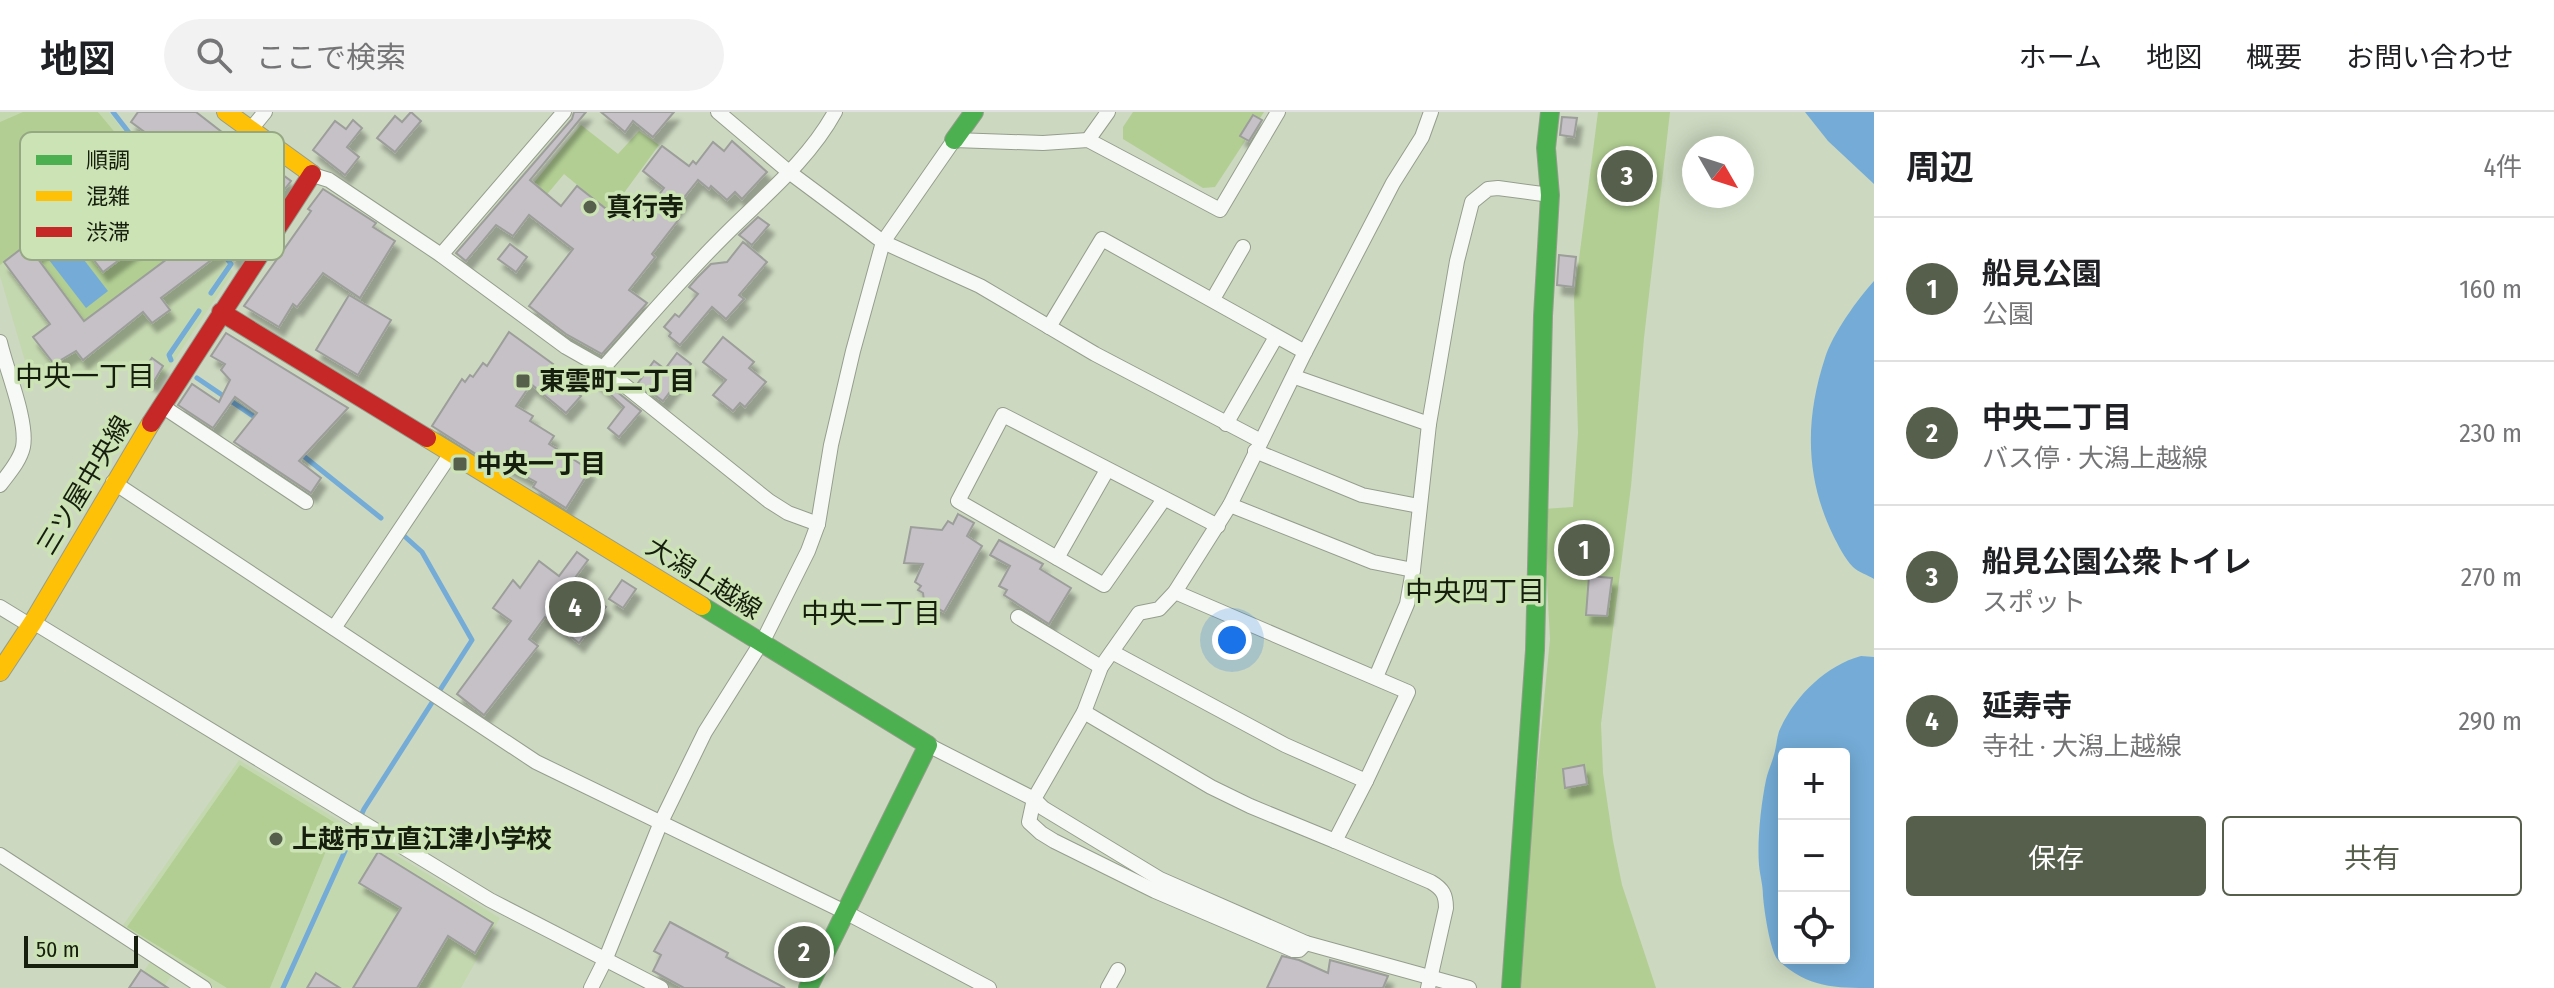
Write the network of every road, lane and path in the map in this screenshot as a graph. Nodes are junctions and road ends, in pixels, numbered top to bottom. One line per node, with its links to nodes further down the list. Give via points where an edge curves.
1 (226, 112): 11 (main road)
2 (265, 112): 11 (street)
3 (564, 112): 22 (street)
4 (718, 112): 16 (street)
5 (835, 112): 16 (street)
6 (974, 112): 13 (main road)
7 (1108, 112): 14 (street)
8 (1278, 112): 14 (street, via 1220,210)
9 (1431, 112): 29 (street)
10 (1550, 112): 18 (main road)
11 (251, 129): 12 (main road)
12 (255, 132)
13 (954, 140): 14 (street); 20 (street)
14 (1088, 140)
15 (284, 153): 17 (main road)
16 (789, 172): 20 (street); 30 (street, via 696,264)
17 (313, 175): 19 (main road, 三ツ屋中央線); 22 (street, via 329,180)
18 (1550, 195): 34 (street, via 1498,188 1472,202); 77 (main road, via 1535,650)
19 (284, 218)
20 (883, 242): 26 (street, via 980,286); 44 (street, via 831,445)
21 (1243, 247): 24 (street)
22 (441, 255): 30 (street)
23 (256, 260): 25 (main road, 三ツ屋中央線)
24 (1213, 299): 26 (street, via 1102,239); 27 (street)
25 (221, 312): 32 (main road, 三ツ屋中央線); 36 (main road, 大潟上越線)
26 (1049, 327): 33 (street)
27 (1276, 337): 29 (street); 33 (street)
28 (0, 342): 39 (street, via 24,442)
29 (1305, 352): 31 (street)
30 (603, 368): 44 (street, via 769,501)
31 (1295, 377): 34 (street); 35 (street)
32 (162, 406): 38 (main road, 三ツ屋中央線); 41 (street)
33 (1226, 424): 35 (street)
34 (1429, 424): 43 (street)
35 (1258, 446): 42 (street); 43 (street, via 1362,495)
36 (452, 452): 52 (street); 53 (main road, 大潟上越線)
37 (1107, 470): 40 (street); 46 (street); 46 (street, via 1003,415 958,501)
38 (113, 482): 51 (main road, 三ツ屋中央線); 52 (street)
39 (0, 485)
40 (1164, 499): 45 (street); 46 (street, via 1104,585)
41 (306, 502)
42 (1230, 505): 45 (street); 47 (street, via 1373,562)
43 (1419, 506): 47 (street)
44 (818, 524): 53 (street)
45 (1218, 526): 48 (street)
46 (1057, 558)
47 (1413, 570): 57 (street, via 1407,604)
48 (1175, 592): 54 (street, via 1159,609 1139,613); 57 (street)
49 (0, 607): 51 (street)
50 (1018, 617): 55 (street)
51 (32, 624): 56 (main road, 三ツ屋中央線); 67 (street, via 490,900)
52 (334, 628): 62 (street, via 536,762)
53 (760, 643): 59 (main road, 大潟上越線); 62 (street, via 705,732)
54 (1112, 652): 55 (street); 60 (street, via 1285,745)
55 (1101, 667): 58 (street)
56 (0, 672)
57 (1376, 677): 60 (street, via 1408,692)
58 (1084, 712): 61 (street); 63 (street, via 1211,787)
59 (928, 745): 61 (street); 65 (main road)
60 (1366, 781): 63 (street)
61 (1034, 799): 66 (street, via 1160,879); 66 (street, via 1029,822 1054,841 1281,946 1299,950)
62 (661, 822): 65 (street); 67 (street)
63 (1335, 841): 69 (street, via 1441,888 1446,908)
64 (0, 855): 70 (street)
65 (845, 912): 73 (main road); 74 (street)
66 (1306, 943): 69 (street)
67 (606, 958): 71 (street); 72 (street)
68 (1118, 970): 75 (street)
69 (1429, 983): 76 (street)
70 (204, 988)
71 (591, 988)
72 (661, 988)
73 (808, 988)
74 (989, 988)
75 (1108, 988)
76 (1469, 988)
77 (1511, 988)

